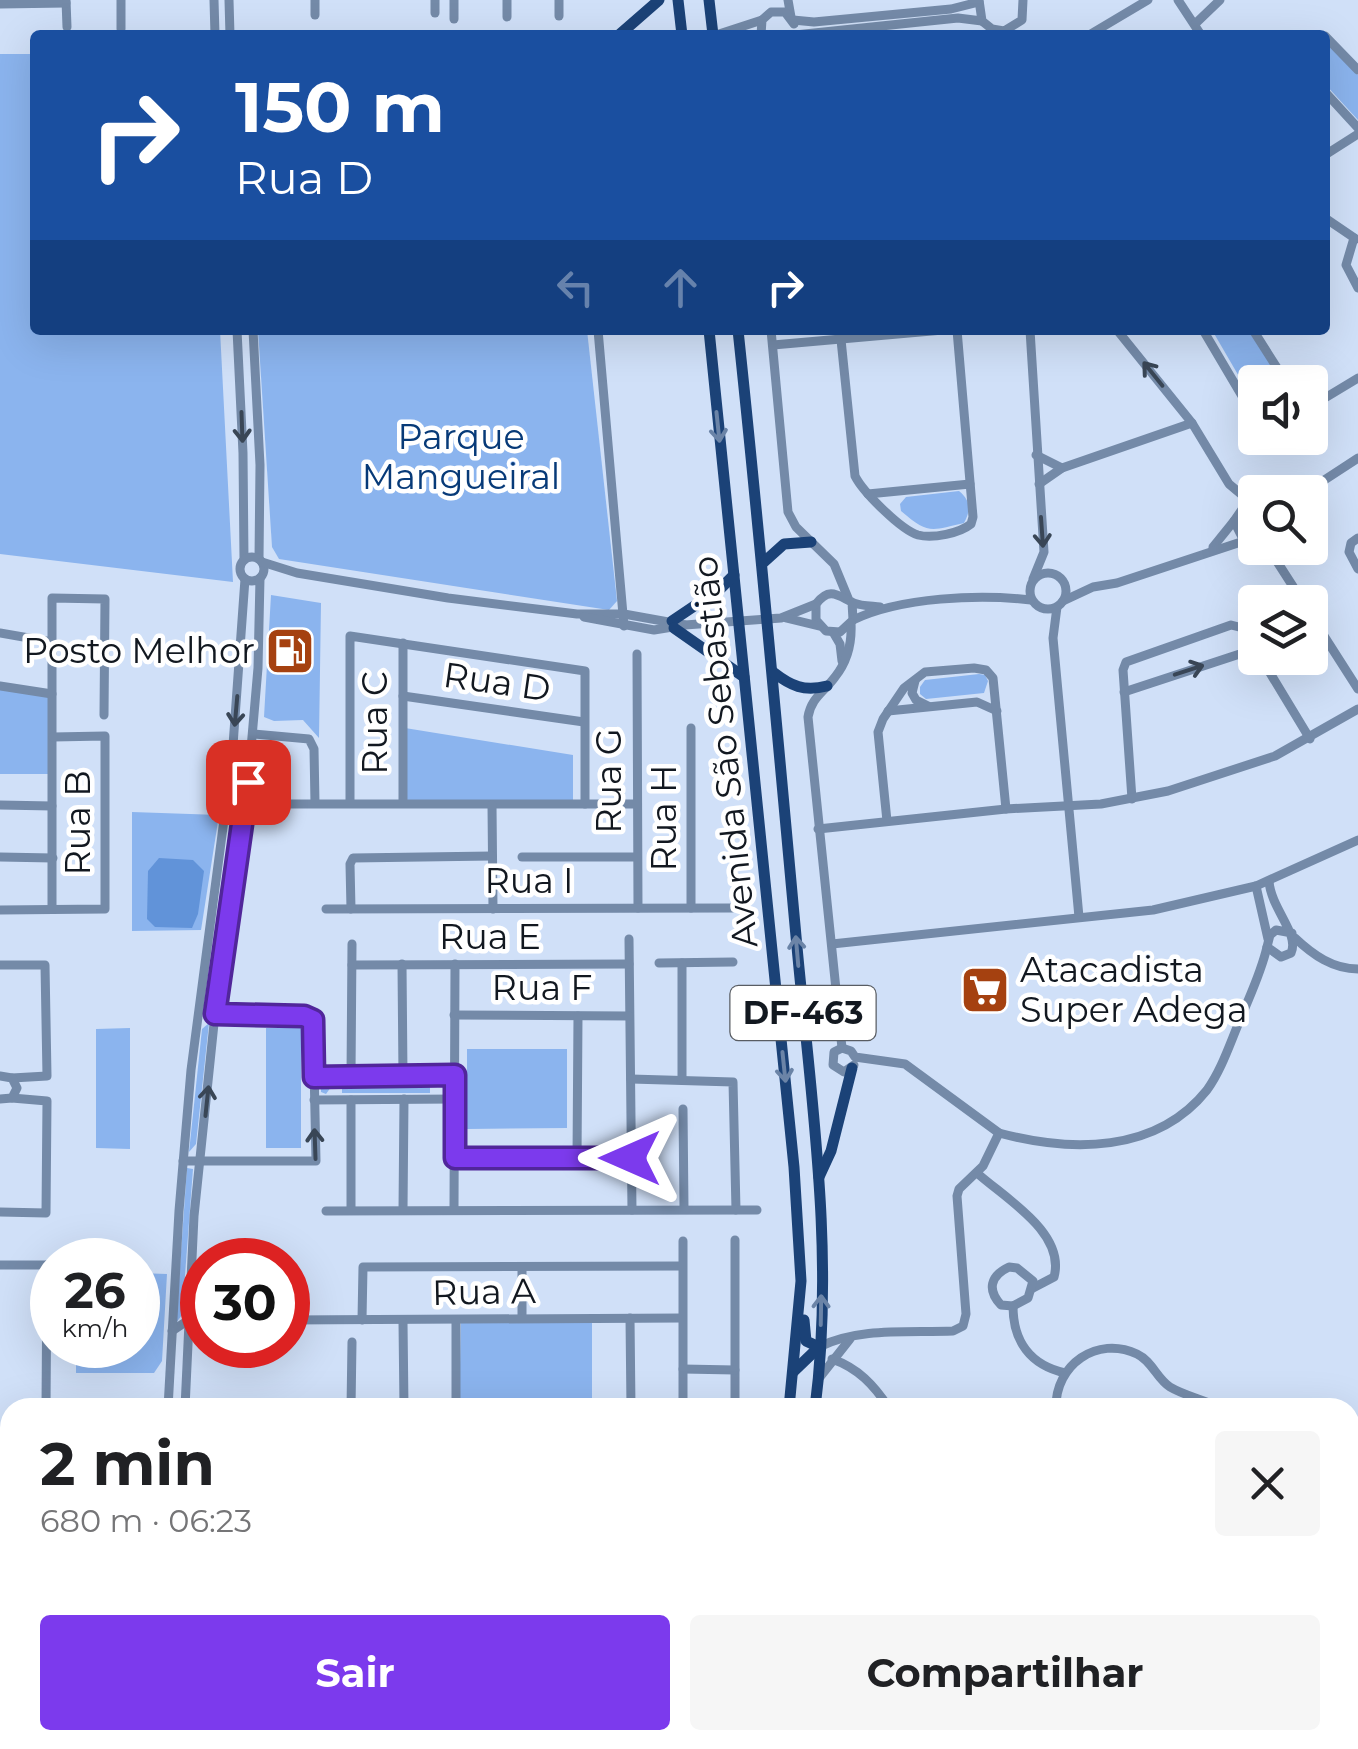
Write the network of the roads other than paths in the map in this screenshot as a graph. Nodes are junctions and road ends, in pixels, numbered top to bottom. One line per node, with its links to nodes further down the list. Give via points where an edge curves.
1 (121, 0): 32 (street)
2 (214, 0): 33 (street)
3 (229, 0): 34 (street)
4 (315, 0): 23 (street)
5 (434, 0): 22 (street)
6 (454, 0): 26 (street)
7 (507, 0): 25 (street)
8 (559, 0): 24 (street)
9 (659, 0): 35 (main road)
10 (678, 0): 36 (main road)
11 (709, 0): 37 (main road)
12 (776, 0): 21 (street)
13 (788, 0): 27 (street)
14 (1023, 0): 43 (street, via 1022,20)
15 (1148, 0): 44 (street)
16 (1178, 0): 30 (street)
17 (1220, 0): 30 (street)
18 (979, 1): 27 (street, via 814,22); 29 (street)
19 (66, 2): 20 (street); 31 (street)
20 (0, 4)
21 (771, 12): 27 (street); 28 (street)
22 (435, 13)
23 (315, 14)
24 (559, 16)
25 (506, 17)
26 (454, 19)
27 (792, 19): 40 (street)
28 (762, 20): 38 (street); 39 (street)
29 (982, 21): 41 (street); 42 (street)
30 (1195, 24): 45 (street)
31 (68, 27)
32 (121, 29)
33 (214, 30)
34 (230, 30)
35 (625, 30)
36 (681, 30)
37 (713, 30)
38 (736, 30)
39 (761, 30)
40 (793, 30)
41 (842, 30)
42 (994, 30)
43 (1013, 30)
44 (1097, 30)
45 (1198, 30)
46 (1330, 42): 47 (street)
47 (1358, 70)
48 (1330, 98): 49 (street)
49 (1358, 131): 50 (street)
50 (1330, 152)
51 (1330, 221): 52 (street)
52 (1356, 239): 53 (street, via 1346,265)
53 (1358, 288)
54 (237, 335): 90 (street, one-way to 90)
55 (253, 335): 91 (street)
56 (598, 335): 110 (street)
57 (710, 335): 96 (main road, Avenida São Sebastião / DF-463, one-way to 96)
58 (739, 335): 92 (main road, Avenida São Sebastião / DF-463)
59 (772, 335): 67 (street)
60 (834, 335): 67 (street)
61 (840, 335): 81 (street, via 854,471)
62 (957, 335): 77 (street)
63 (1030, 335): 73 (street)
64 (1121, 335): 72 (street, one-way to 64)
65 (1206, 335): 70 (street)
66 (1256, 335): 68 (street)
67 (773, 346): 87 (street, via 788,512)
68 (1275, 365)
69 (1358, 378): 71 (street)
70 (1238, 389)
71 (1328, 396)
72 (1192, 423): 75 (street); 80 (street)
73 (1036, 455): 75 (street); 78 (street)
74 (1358, 458): 76 (street)
75 (1062, 468): 78 (street)
76 (1328, 478)
77 (970, 484): 79 (street); 82 (street, via 972,524 962,530 918,534)
78 (1039, 484): 100 (street, one-way to 100, via 1044,552)
79 (898, 491): 81 (street); 82 (street)
80 (1238, 492)
81 (868, 494): 82 (street)
82 (892, 515)
83 (1238, 515): 84 (street)
84 (1234, 522): 85 (street); 89 (street)
85 (1238, 533)
86 (1358, 538): 94 (street, via 1349,548)
87 (811, 542): 92 (main road, via 784,544); 93 (street)
88 (1238, 545): 89 (street)
89 (1211, 549): 101 (street)
90 (244, 560): 91 (street); 98 (street)
91 (261, 560): 95 (street); 97 (street)
92 (764, 562): 111 (main road, Avenida São Sebastião / DF-463)
93 (834, 564): 102 (street); 104 (street)
94 (1357, 567)
95 (297, 572): 97 (street); 110 (street)
96 (734, 575): 113 (main road, Avenida São Sebastião / DF-463); 114 (main road)
97 (262, 576): 98 (street); 127 (street)
98 (245, 578): 125 (street)
99 (1062, 580): 100 (street, via 1050,573); 101 (street); 107 (street)
100 (1032, 582): 103 (street); 106 (street)
101 (1093, 587): 107 (street)
102 (829, 593): 104 (street); 105 (street)
103 (997, 597): 106 (street); 108 (street)
104 (850, 600): 108 (street); 112 (street)
105 (816, 604): 109 (street); 115 (street)
106 (1035, 604): 107 (street); 119 (street)
107 (1060, 604): 119 (street)
108 (883, 608): 112 (street)
109 (783, 618): 111 (street); 115 (street)
110 (624, 620): 114 (street)
111 (767, 620): 113 (street); 128 (main road, Avenida São Sebastião / DF-463)
112 (852, 621): 117 (street); 126 (street)
113 (739, 622): 114 (street); 131 (main road, Avenida São Sebastião / DF-463)
114 (677, 625): 131 (main road)
115 (820, 626): 117 (street)
116 (1238, 627): 136 (street, via 1124,665)
117 (833, 632): 126 (street)
118 (0, 633): 120 (street)
119 (1053, 638): 160 (street)
120 (52, 642): 137 (street); 144 (street, via 52,598 104,599)
121 (1328, 642): 135 (street)
122 (403, 643): 138 (street, Rua C); 145 (street, via 584,671); 152 (street, via 350,636)
123 (637, 654): 156 (street, Rua G)
124 (1238, 654): 136 (street, one-way to 124)
125 (240, 668): 127 (street); 165 (street, one-way to 165)
126 (841, 668): 133 (street)
127 (258, 670): 147 (street)
128 (774, 672): 133 (main road, via 797,688); 232 (main road, Avenida São Sebastião / DF-463, one-way to 128)
129 (919, 674): 134 (street, via 980,669 993,678); 140 (street, via 912,693); 143 (street)
130 (1271, 675): 149 (street)
131 (744, 678): 251 (main road, Avenida São Sebastião / DF-463, one-way to 251)
132 (0, 686): 137 (street)
133 (827, 686): 163 (street, via 808,717)
134 (994, 689): 139 (street); 142 (street)
135 (1358, 689)
136 (1124, 692): 150 (street)
137 (52, 694): 148 (street)
138 (403, 696): 145 (street, Rua D); 154 (street, Rua C)
139 (978, 702): 140 (street); 142 (street)
140 (930, 707): 143 (street)
141 (1358, 709): 149 (street)
142 (997, 710): 161 (street)
143 (888, 711): 162 (street, via 878,732)
144 (104, 715)
145 (584, 722): 155 (street)
146 (691, 728): 176 (street, Rua H)
147 (252, 734): 151 (street, via 308,739); 153 (street)
148 (54, 737): 159 (street); 178 (street, Rua B, via 105,736 105,909)
149 (1310, 739): 150 (street, via 1242,770)
150 (1132, 799): 160 (street)
151 (315, 803): 152 (street); 153 (street)
152 (350, 803): 154 (street)
153 (245, 804): 171 (street)
154 (403, 804): 157 (street)
155 (585, 804): 156 (street); 157 (street)
156 (637, 804): 169 (street, Rua G)
157 (492, 805): 166 (street)
158 (0, 806): 159 (street)
159 (52, 806): 170 (street)
160 (1069, 806): 161 (street); 182 (street)
161 (1006, 809): 162 (street)
162 (887, 821): 163 (street)
163 (818, 829): 187 (street)
164 (1358, 840): 172 (street)
165 (220, 856): 171 (street); 188 (street)
166 (492, 856): 174 (street); 180 (street, via 359,857 350,864)
167 (0, 857): 170 (street)
168 (522, 857): 169 (street)
169 (637, 857): 175 (street, Rua G)
170 (53, 858): 178 (street)
171 (236, 862): 189 (street)
172 (1269, 881): 173 (street); 183 (street, via 1272,902)
173 (1256, 886): 182 (street, via 1153,910); 185 (street)
174 (493, 908): 175 (street, Rua I); 180 (street, Rua I)
175 (638, 908): 176 (street, Rua I)
176 (691, 908): 177 (street, Rua I)
177 (732, 908)
178 (52, 909): 181 (street)
179 (326, 909): 180 (street, Rua I)
180 (351, 909)
181 (0, 910)
182 (1079, 918): 187 (street)
183 (1293, 935): 185 (street, via 1276,930); 190 (street); 191 (street, via 1295,945)
184 (629, 939): 197 (street)
185 (1268, 943): 191 (street); 201 (street)
186 (352, 944): 198 (street)
187 (832, 944): 206 (street)
188 (207, 947): 189 (street); 229 (street)
189 (224, 952): 202 (street)
190 (1312, 953): 191 (street); 200 (street)
191 (1286, 955): 201 (street)
192 (733, 962): 194 (street)
193 (659, 963): 194 (street)
194 (682, 963): 216 (street)
195 (402, 964): 196 (street, Rua E); 198 (street, Rua E); 211 (street)
196 (455, 964): 197 (street, Rua E); 203 (street)
197 (629, 964): 205 (street)
198 (352, 965): 210 (street)
199 (0, 966): 214 (street, via 46,966 47,1076)
200 (1358, 968)
201 (1261, 974): 225 (street, via 1213,1080 1171,1120 1132,1138 1084,1147)
202 (215, 1014): 213 (street, via 313,1020); 230 (street, one-way to 202)
203 (454, 1015): 204 (street, Rua F); 208 (street)
204 (578, 1016): 205 (street, Rua F); 227 (street)
205 (629, 1016): 215 (street)
206 (842, 1048): 207 (street, via 852,1051); 207 (street, via 834,1052 833,1065 844,1072)
207 (853, 1062): 225 (street, via 904,1064); 232 (main road)
208 (455, 1075): 212 (street); 220 (street)
209 (0, 1076): 214 (street)
210 (350, 1076): 211 (street); 213 (street)
211 (403, 1076): 212 (street)
212 (438, 1076): 218 (street)
213 (314, 1077): 221 (street)
214 (12, 1078): 217 (street)
215 (631, 1079): 216 (street); 228 (street)
216 (682, 1080): 238 (street, via 734,1085)
217 (12, 1098): 219 (street); 242 (street, via 47,1101 46,1213)
218 (437, 1098): 220 (street); 223 (street)
219 (0, 1099)
220 (456, 1099): 226 (street)
221 (314, 1100): 222 (street); 230 (street, one-way to 221, via 316,1161)
222 (351, 1100): 223 (street); 233 (street)
223 (404, 1100): 234 (street)
224 (683, 1108): 237 (street)
225 (999, 1133): 231 (street)
226 (455, 1158): 227 (street); 235 (street)
227 (578, 1158): 228 (street)
228 (630, 1158): 236 (street)
229 (184, 1162): 230 (street); 240 (street)
230 (201, 1162): 243 (street)
231 (977, 1174): 252 (street, via 1055,1248 1054,1276); 263 (street, via 957,1196 964,1326)
232 (819, 1177): 265 (main road, Avenida São Sebastião / DF-463, one-way to 232)
233 (351, 1210): 234 (street); 241 (street)
234 (402, 1210): 235 (street)
235 (454, 1210): 236 (street)
236 (632, 1210): 237 (street)
237 (684, 1210): 238 (street)
238 (736, 1210): 239 (street)
239 (757, 1210)
240 (179, 1211): 243 (street, via 184,1218); 262 (street)
241 (326, 1211)
242 (0, 1212)
243 (194, 1216): 244 (street)
244 (193, 1238)
245 (735, 1240): 270 (street)
246 (683, 1241): 250 (street)
247 (0, 1265): 248 (street)
248 (30, 1265)
249 (522, 1266): 250 (street); 254 (street); 258 (street, via 363,1267)
250 (682, 1266): 256 (street)
251 (800, 1282): 265 (main road, via 806,1341); 271 (main road, Avenida São Sebastião / DF-463)
252 (1033, 1288): 253 (street); 253 (street, via 1034,1281 1017,1268 994,1276 993,1296)
253 (1014, 1306): 272 (street, via 1022,1346 1048,1369)
254 (522, 1318): 255 (street, Rua A); 259 (street, Rua A)
255 (630, 1318): 256 (street, Rua A); 280 (street)
256 (682, 1318): 269 (street)
257 (310, 1320): 258 (street, Rua A)
258 (362, 1320): 260 (street, Rua A)
259 (456, 1320): 260 (street, Rua A); 279 (street)
260 (403, 1322): 278 (street)
261 (180, 1327): 262 (street)
262 (172, 1331): 275 (street)
263 (852, 1336): 265 (street); 266 (street)
264 (352, 1342): 277 (street)
265 (819, 1347): 271 (main road); 273 (main road, Avenida São Sebastião / DF-463)
266 (832, 1359): 273 (street); 285 (street, via 872,1383)
267 (47, 1368): 274 (street)
268 (187, 1368): 276 (street)
269 (684, 1369): 270 (street); 281 (street)
270 (735, 1370): 282 (street)
271 (793, 1372): 283 (main road, Avenida São Sebastião / DF-463)
272 (1065, 1373): 286 (street); 287 (street, via 1088,1351 1111,1348 1136,1353 1167,1386)
273 (817, 1382): 284 (main road, Avenida São Sebastião / DF-463)
274 (46, 1398)
275 (169, 1398)
276 (186, 1398)
277 (351, 1398)
278 (404, 1398)
279 (456, 1398)
280 (631, 1398)
281 (683, 1398)
282 (735, 1398)
283 (790, 1398)
284 (816, 1398)
285 (882, 1398)
286 (1056, 1398)
287 (1196, 1398)

